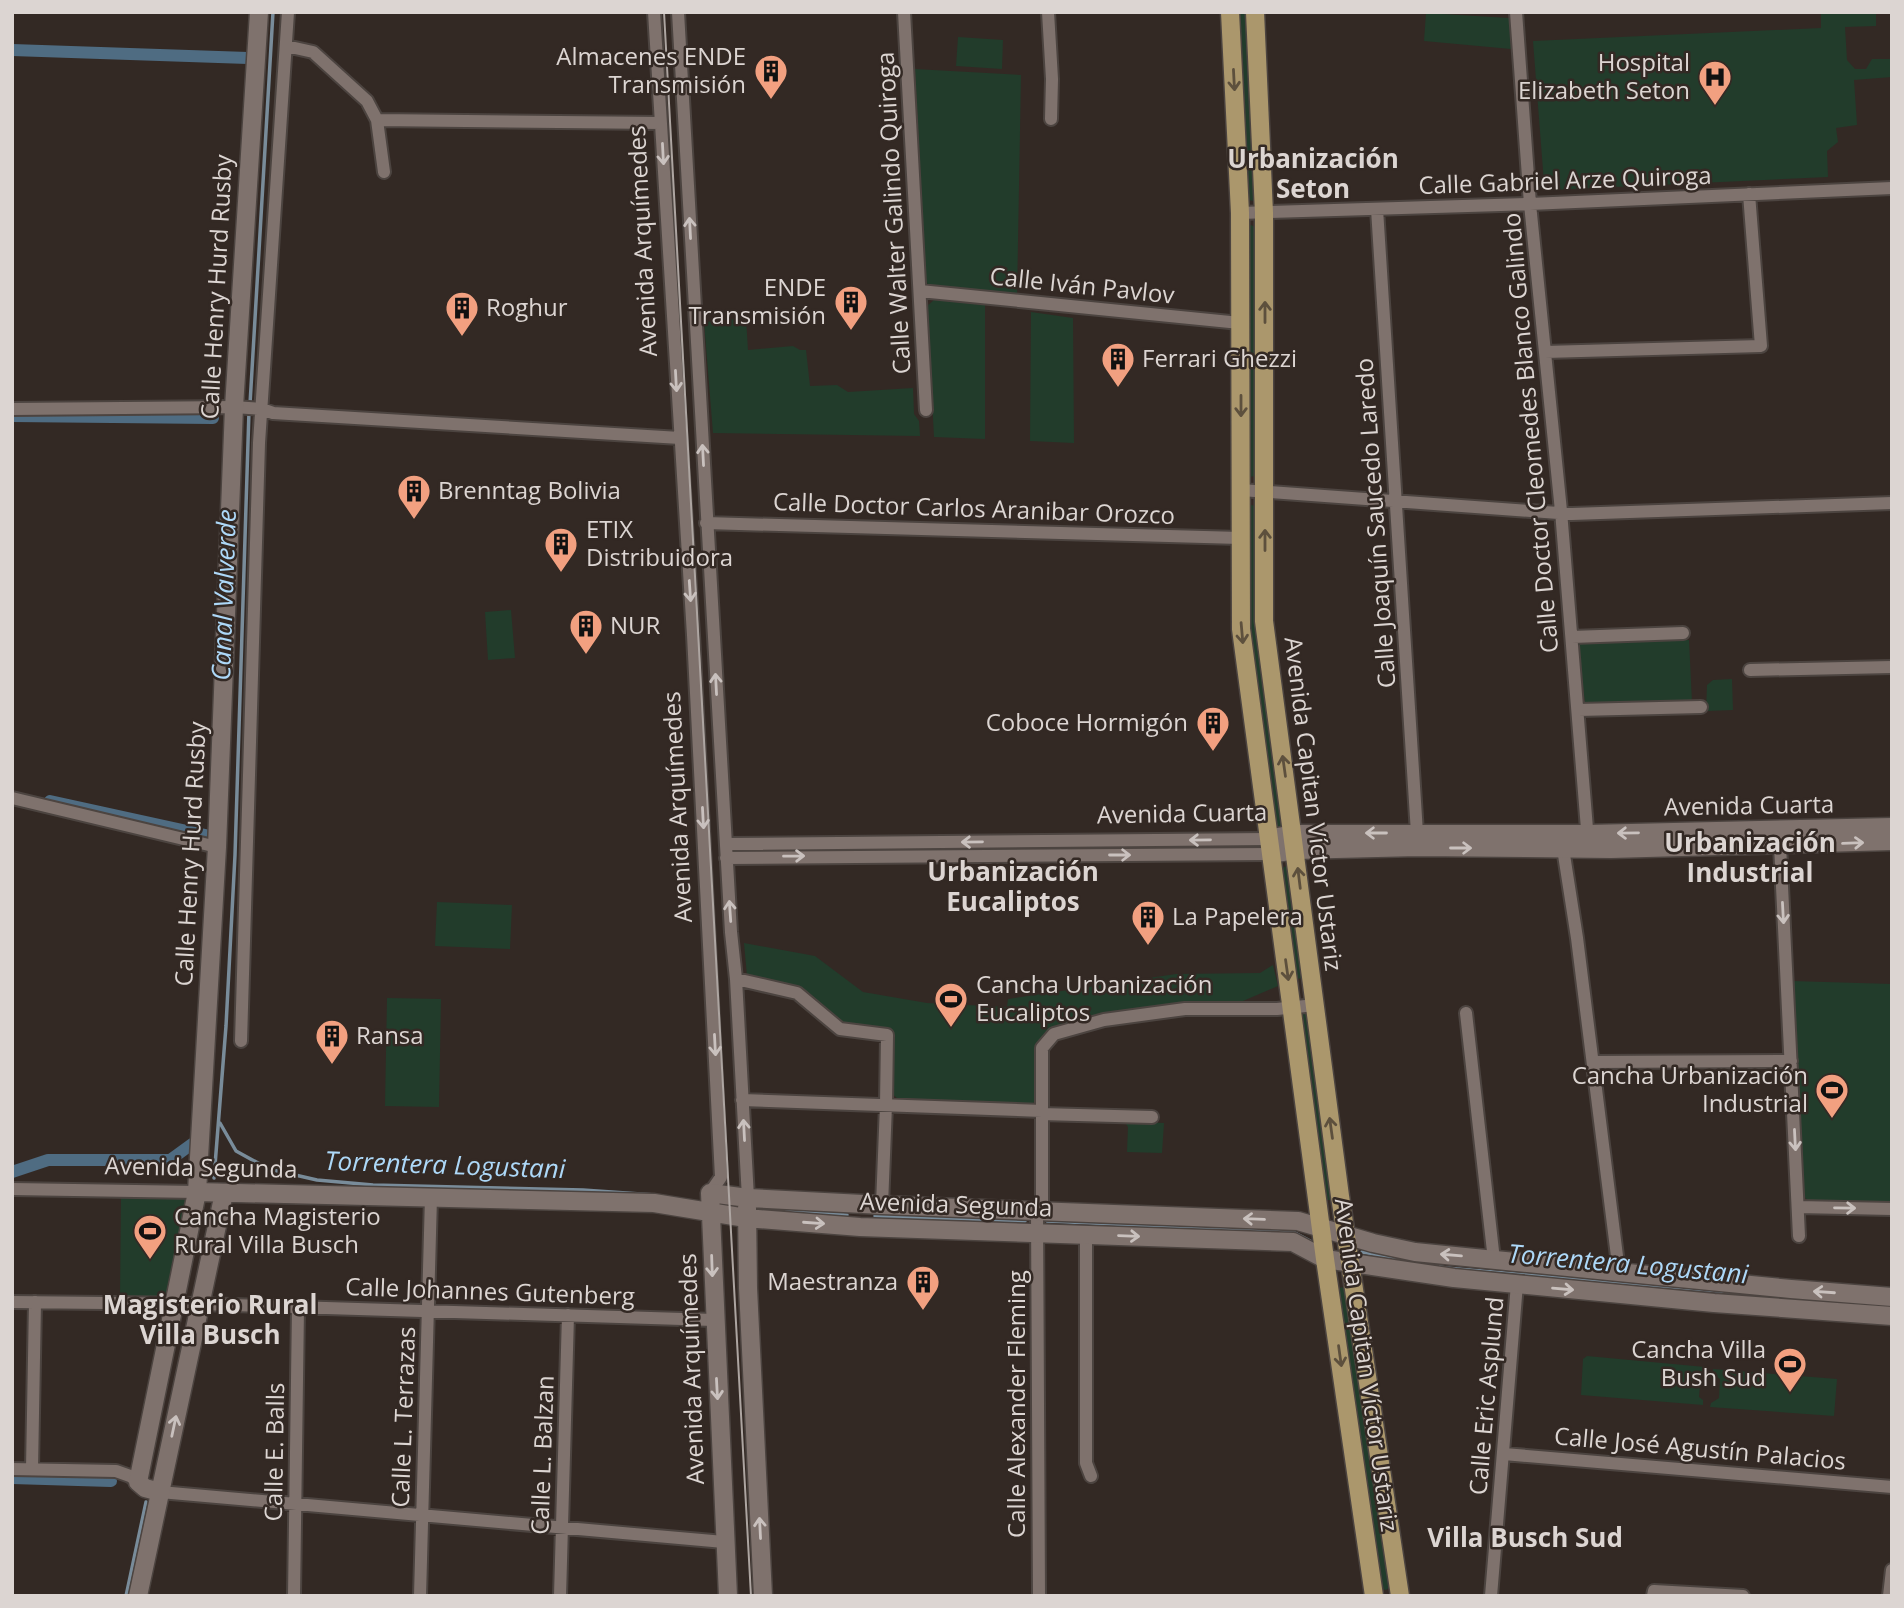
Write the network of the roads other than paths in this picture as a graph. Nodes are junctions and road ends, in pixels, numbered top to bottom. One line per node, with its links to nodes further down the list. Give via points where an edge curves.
1 (259, 12): 24 (street, Calle Henry Hurd Rusby)
2 (288, 12): 10 (street, Calle Henry Hurd Rusby)
3 (654, 12): 13 (street, Avenida Arquímedes)
4 (678, 12): 33 (street, Avenida Arquímedes, one-way to 4)
5 (904, 12): 21 (street, Calle Walter Galindo Quiroga)
6 (1048, 12): 11 (street)
7 (1230, 12): 19 (main road, Avenida Capitan Víctor Ustariz, one-way to 19)
8 (1255, 12): 20 (main road, Avenida Capitan Víctor Ustariz)
9 (1516, 12): 17 (street, Calle Doctor Cleomedes Blanco Galindo)
10 (286, 46): 12 (street, via 313,52 367,101); 24 (street, Calle Henry Hurd Rusby)
11 (1051, 119)
12 (377, 120): 13 (street); 14 (street)
13 (661, 123): 27 (street, Avenida Arquímedes, one-way to 27)
14 (384, 172)
15 (1892, 188): 16 (street, Calle Gabriel Arze Quiroga)
16 (1749, 194): 17 (street, Calle Gabriel Arze Quiroga); 23 (street, via 1761,346)
17 (1531, 204): 18 (street, Calle Gabriel Arze Quiroga); 23 (street, Calle Doctor Cleomedes Blanco Galindo)
18 (1377, 209): 20 (street, Calle Gabriel Arze Quiroga); 30 (street, Calle Joaquín Saucedo Laredo)
19 (1240, 213): 20 (street, Calle Gabriel Arze Quiroga); 22 (main road, Avenida Capitan Víctor Ustariz)
20 (1264, 213): 29 (main road, Avenida Capitan Víctor Ustariz, one-way to 20)
21 (920, 291): 22 (street, Calle Iván Pavlov); 26 (street, Calle Walter Galindo Quiroga)
22 (1240, 323): 28 (main road, Avenida Capitan Víctor Ustariz, one-way to 28)
23 (1545, 352): 32 (street, Calle Doctor Cleomedes Blanco Galindo)
24 (249, 408): 25 (street); 27 (street); 51 (street, Calle Henry Hurd Rusby); 58 (street, Calle Henry Hurd Rusby)
25 (12, 409)
26 (926, 410)
27 (680, 438): 72 (street, Avenida Arquímedes, one-way to 72, via 721,1177)
28 (1241, 490): 29 (street); 34 (main road, Avenida Capitan Víctor Ustariz)
29 (1265, 492): 30 (street); 48 (main road, Avenida Capitan Víctor Ustariz, one-way to 29, via 1264,621)
30 (1395, 500): 32 (street); 43 (street, Calle Joaquín Saucedo Laredo)
31 (1892, 503): 32 (street)
32 (1561, 511): 36 (street, Calle Doctor Cleomedes Blanco Galindo)
33 (706, 523): 34 (street, Calle Doctor Carlos Aranibar Orozco); 52 (street, Avenida Arquímedes, one-way to 33)
34 (1240, 538): 50 (main road, Avenida Capitan Víctor Ustariz, one-way to 50, via 1241,629)
35 (1684, 633): 36 (street)
36 (1572, 637): 40 (street, Calle Doctor Cleomedes Blanco Galindo)
37 (1892, 667): 38 (street)
38 (1750, 670)
39 (1701, 707): 40 (street)
40 (1578, 710): 46 (street, Calle Doctor Cleomedes Blanco Galindo)
41 (12, 798): 51 (street)
42 (1892, 827): 46 (street, Avenida Cuarta, one-way to 46)
43 (1417, 833): 45 (street, Avenida Cuarta); 48 (street, Avenida Cuarta, one-way to 48)
44 (1072, 841): 50 (street, Avenida Cuarta, one-way to 44); 52 (street, Avenida Cuarta, one-way to 52); 53 (street)
45 (1562, 841): 46 (street, Avenida Cuarta); 48 (street, Avenida Cuarta, one-way to 45); 60 (street)
46 (1588, 841): 49 (street, Avenida Cuarta)
47 (1892, 841): 49 (street, Avenida Cuarta, one-way to 47)
48 (1294, 842): 50 (street, Avenida Cuarta); 55 (main road, Avenida Capitan Víctor Ustariz, one-way to 48)
49 (1780, 845): 59 (street, one-way to 59)
50 (1269, 846): 53 (street, Avenida Cuarta, one-way to 50); 56 (main road, Avenida Capitan Víctor Ustariz, one-way to 56)
51 (217, 847): 66 (street, Calle Henry Hurd Rusby)
52 (726, 851): 53 (street, Avenida Cuarta, one-way to 53); 54 (street, Avenida Arquímedes, one-way to 52)
53 (1072, 855)
54 (736, 979): 61 (street, Avenida Arquímedes); 62 (street, via 797,993 840,1029 887,1035)
55 (1315, 1004): 56 (street); 68 (main road, Avenida Capitan Víctor Ustariz, one-way to 55)
56 (1292, 1007): 63 (street, Calle Alexander Fleming, via 1185,1009 1104,1020 1064,1031 1042,1048); 70 (main road, Avenida Capitan Víctor Ustariz)
57 (1466, 1013): 84 (street)
58 (241, 1041)
59 (1791, 1061): 60 (street); 74 (street, one-way to 74)
60 (1593, 1062): 86 (street)
61 (742, 1100): 62 (street); 71 (street, Avenida Arquímedes, one-way to 61)
62 (886, 1105): 63 (street); 73 (street)
63 (1042, 1112): 64 (street); 76 (street, Calle Alexander Fleming)
64 (1152, 1117)
65 (12, 1189): 66 (street, Avenida Segunda)
66 (197, 1192): 67 (street, Avenida Segunda); 93 (street, Calle Henry Hurd Rusby)
67 (224, 1193): 69 (street, Avenida Segunda); 94 (street)
68 (1340, 1196): 70 (main road, via 1333,1206); 81 (main road, Avenida Capitan Víctor Ustariz)
69 (430, 1197): 72 (street, Avenida Segunda); 96 (street, Calle L. Terrazas)
70 (1317, 1197): 78 (main road, Avenida Capitan Víctor Ustariz)
71 (748, 1198): 72 (street, Avenida Segunda); 73 (street, Avenida Segunda); 77 (street, Avenida Arquímedes)
72 (710, 1203): 77 (street, Avenida Segunda); 99 (street, Avenida Arquímedes, one-way to 99)
73 (882, 1205): 76 (street, Avenida Segunda)
74 (1798, 1207): 75 (street, one-way to 75); 82 (street)
75 (1892, 1209)
76 (1039, 1211): 78 (street, Avenida Segunda, one-way to 76, via 1298,1220); 79 (street, Calle Alexander Fleming)
77 (746, 1218): 79 (street, Avenida Segunda, one-way to 79, via 860,1227); 118 (street, Avenida Arquímedes, one-way to 77)
78 (1322, 1227): 81 (street, Avenida Segunda); 83 (main road, Avenida Capitan Víctor Ustariz)
79 (1037, 1232): 80 (street, Avenida Segunda); 119 (street, Calle Alexander Fleming)
80 (1086, 1234): 83 (street, Avenida Segunda, one-way to 83, via 1293,1242); 103 (street, via 1086,1463)
81 (1346, 1235): 84 (street, Avenida Segunda, one-way to 81, via 1415,1252); 85 (main road, Avenida Capitan Víctor Ustariz)
82 (1799, 1236)
83 (1325, 1259): 85 (street, Avenida Segunda); 88 (main road, Avenida Capitan Víctor Ustariz)
84 (1494, 1260): 86 (street, Avenida Segunda)
85 (1350, 1262): 87 (street, Avenida Segunda); 89 (main road, Avenida Capitan Víctor Ustariz)
86 (1619, 1272): 90 (street, Avenida Segunda, one-way to 86)
87 (1517, 1284): 98 (street, Avenida Segunda, one-way to 98); 100 (street, Calle Eric Asplund)
88 (1330, 1288): 89 (main road, via 1342,1282); 120 (main road, Avenida Capitan Víctor Ustariz, one-way to 120)
89 (1353, 1288): 121 (main road, Avenida Capitan Víctor Ustariz)
90 (1892, 1297)
91 (12, 1302): 92 (street, Calle Johannes Gutenberg)
92 (35, 1302): 93 (street, Calle Johannes Gutenberg); 102 (street)
93 (174, 1304): 94 (street, Calle Johannes Gutenberg); 104 (street, Calle Henry Hurd Rusby)
94 (200, 1304): 95 (street, Calle Johannes Gutenberg); 106 (street, one-way to 94)
95 (298, 1308): 96 (street, Calle Johannes Gutenberg); 107 (street, Calle E. Balls)
96 (429, 1311): 97 (street, Calle Johannes Gutenberg); 108 (street, Calle L. Terrazas)
97 (568, 1315): 99 (street, Calle Johannes Gutenberg); 109 (street, Calle L. Balzan)
98 (1892, 1316)
99 (714, 1320): 110 (street, Avenida Arquímedes, one-way to 110)
100 (1504, 1454): 105 (street, Calle José Agustín Palacios); 122 (street, Calle Eric Asplund)
101 (12, 1469): 102 (street)
102 (32, 1469): 104 (street, via 116,1471)
103 (1091, 1476)
104 (138, 1482): 106 (street)
105 (1892, 1487)
106 (160, 1492): 107 (street); 113 (street)
107 (296, 1505): 108 (street); 114 (street, Calle E. Balls)
108 (422, 1517): 109 (street); 115 (street, Calle L. Terrazas)
109 (562, 1529): 110 (street); 116 (street, Calle L. Balzan)
110 (724, 1542): 117 (street, Avenida Arquímedes)
111 (1892, 1570): 124 (street)
112 (1654, 1593): 123 (street)
113 (138, 1596)
114 (294, 1596)
115 (420, 1596)
116 (560, 1596)
117 (728, 1596)
118 (763, 1596)
119 (1039, 1596)
120 (1374, 1596)
121 (1400, 1596)
122 (1491, 1596)
123 (1743, 1596)
124 (1889, 1596)

